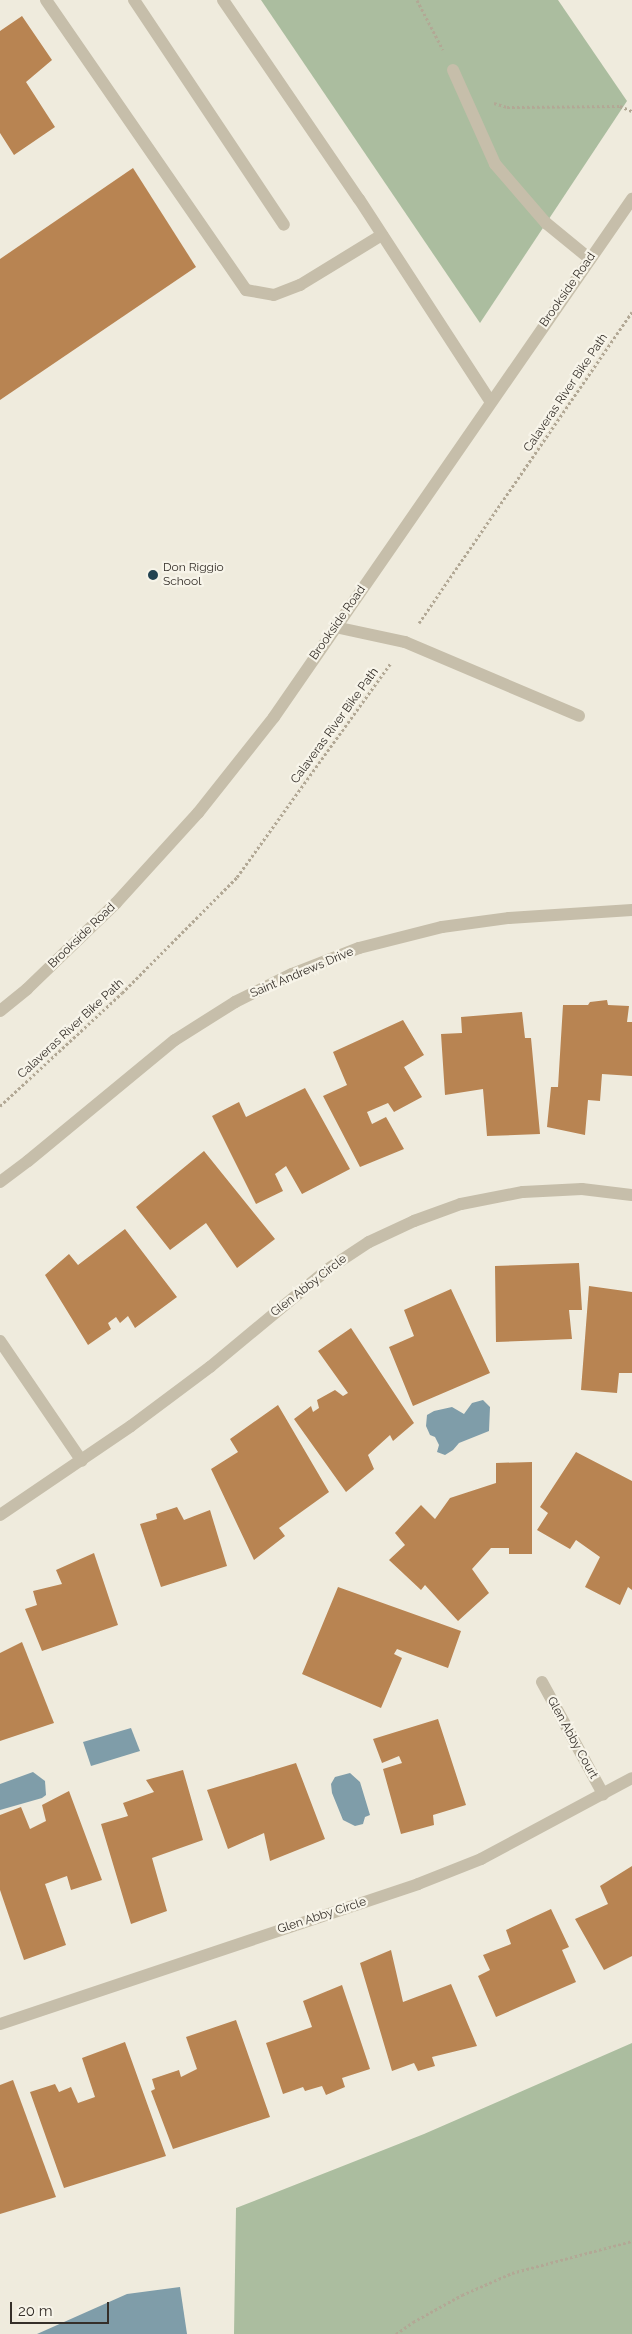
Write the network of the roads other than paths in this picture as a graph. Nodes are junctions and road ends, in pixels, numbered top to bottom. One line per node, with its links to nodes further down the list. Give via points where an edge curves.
1 (46, 0): 7 (street, via 246,290 274,295 300,284)
2 (134, 0): 6 (street)
3 (222, 0): 7 (street)
4 (453, 70): 8 (street, via 496,164 546,223)
5 (632, 199): 8 (street, Brookside Road)
6 (284, 225)
7 (382, 235): 9 (street)
8 (590, 259): 9 (street, Brookside Road)
9 (491, 402): 10 (street, Brookside Road)
10 (335, 627): 11 (street, via 405,642); 13 (street, Brookside Road, via 274,717 198,813 116,903)
11 (579, 716)
12 (632, 910): 14 (street, Saint Andrews Drive, via 509,918 442,927 359,948 292,974 235,1002 175,1040)
13 (0, 1011)
14 (0, 1182)
15 (632, 1194): 17 (street, Glen Abby Circle, via 582,1189 523,1192 461,1204 369,1242 328,1269 210,1366)
16 (0, 1341): 17 (street)
17 (82, 1461): 18 (street, Glen Abby Circle)
18 (0, 1515)
19 (542, 1682): 21 (street, Glen Abby Court)
20 (632, 1778): 21 (street, Glen Abby Circle)
21 (603, 1794): 22 (street, Glen Abby Circle, via 481,1859 418,1884)
22 (0, 2024)

